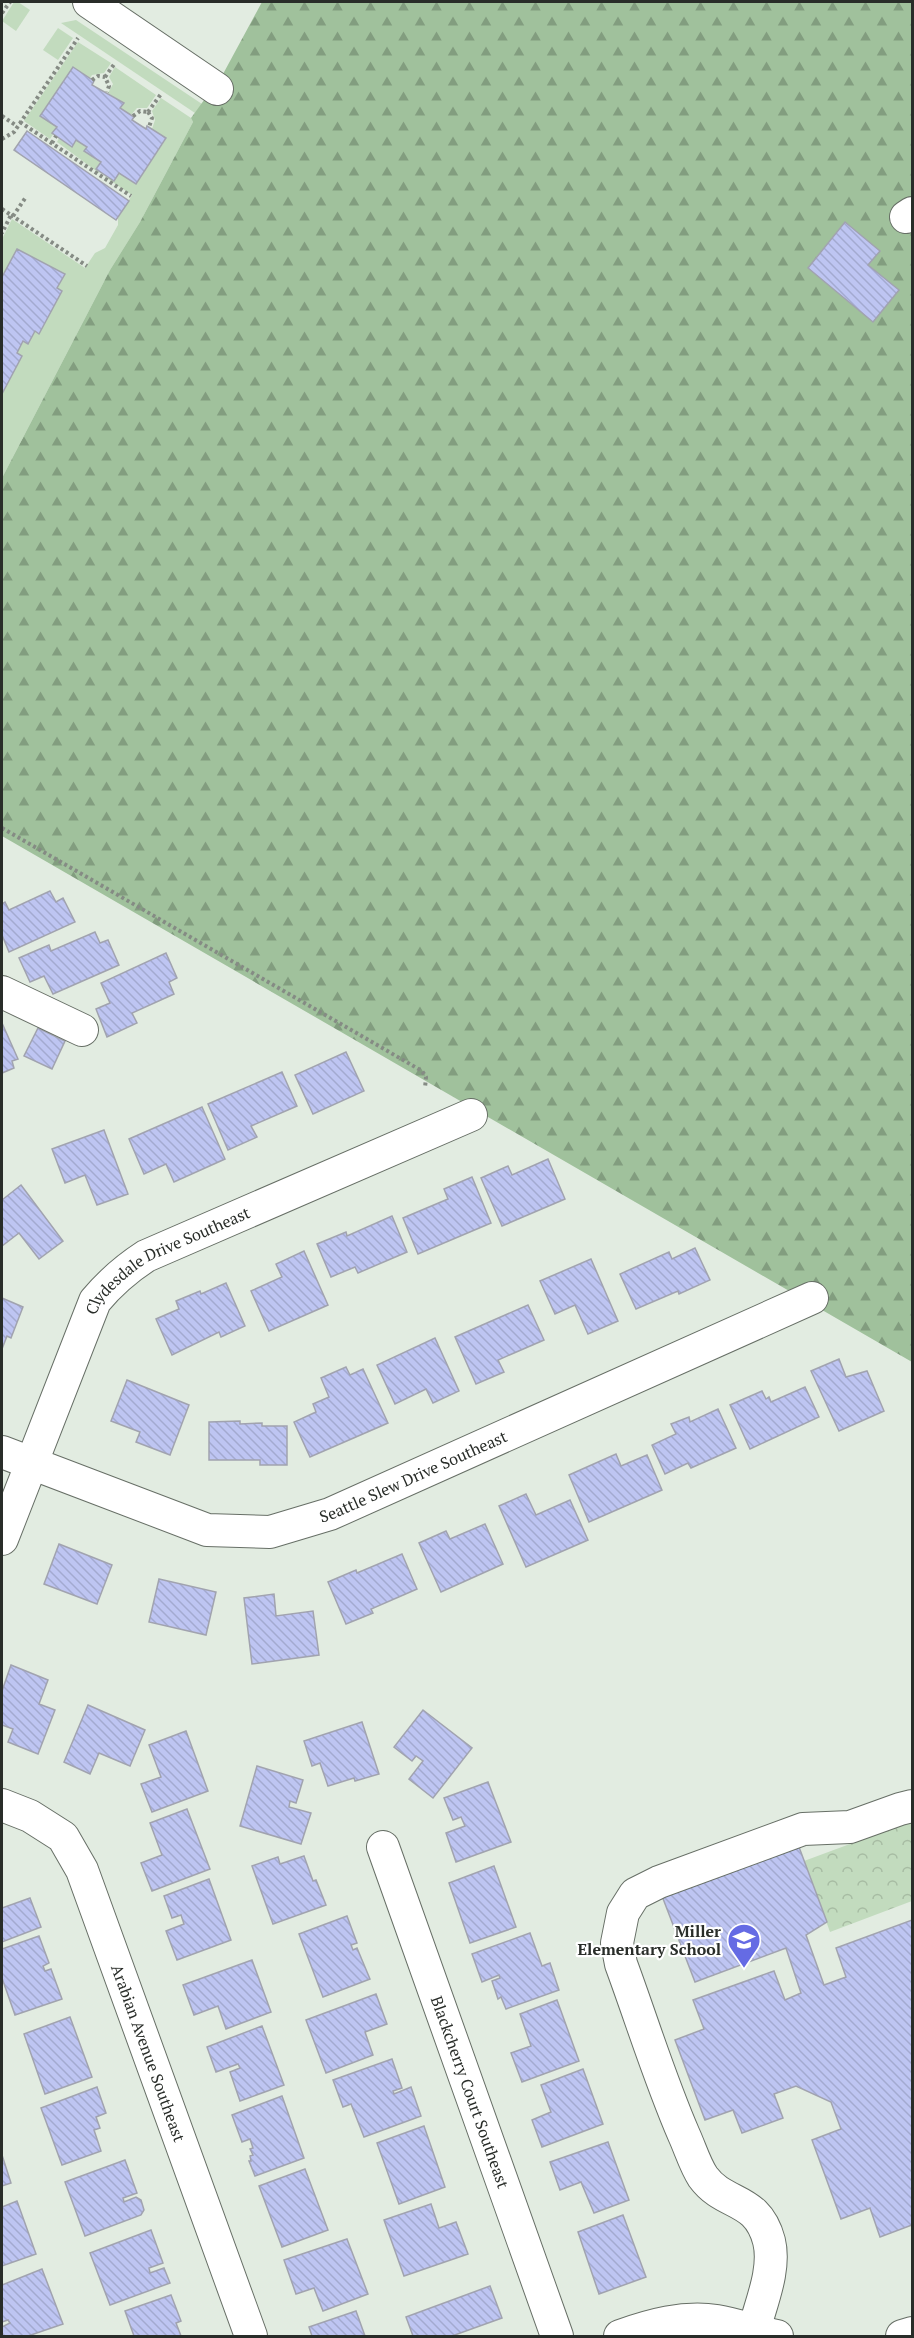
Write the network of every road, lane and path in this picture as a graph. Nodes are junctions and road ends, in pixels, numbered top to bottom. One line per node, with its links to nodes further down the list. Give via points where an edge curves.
1 (10, 2): 3 (path)
2 (89, 2): 8 (street)
3 (2, 13)
4 (78, 38): 14 (path)
5 (115, 63): 6 (path)
6 (105, 77): 7 (path); 9 (path, via 109,84)
7 (92, 80)
8 (217, 89)
9 (107, 92)
10 (161, 94): 11 (path)
11 (148, 112): 13 (path, via 140,111); 15 (path, via 152,118)
12 (2, 116): 14 (path)
13 (133, 116)
14 (19, 124): 17 (path); 18 (path)
15 (149, 127)
16 (56, 136): 18 (path)
17 (2, 139)
18 (52, 143): 19 (path)
19 (131, 196)
20 (26, 197): 22 (path)
21 (2, 209): 22 (path)
22 (12, 215): 23 (path); 24 (path)
23 (2, 233)
24 (87, 266)
25 (2, 828): 28 (path, via 422,1071)
26 (2, 992): 27 (street)
27 (82, 1030)
28 (425, 1088)
29 (471, 1115): 32 (street, Clydesdale Drive Southeast, via 146,1256 126,1269 95,1301)
30 (812, 1298): 32 (street, Seattle Slew Drive Southeast, via 330,1514 270,1532 207,1530)
31 (2, 1452): 32 (street, Seattle Slew Drive Southeast)
32 (30, 1463): 33 (street, Clydesdale Drive Southeast)
33 (2, 1539)
34 (2, 1805): 39 (street, Arabian Avenue Southeast, via 30,1816 63,1837 81,1870)
35 (912, 1806): 38 (street, via 850,1827 803,1829 659,1882 635,1894 623,1913 617,1943 621,1964 702,2176 718,2192 741,2202 762,2220 769,2243)
36 (383, 1847): 40 (street, Blackcherry Court Southeast)
37 (912, 2333): 42 (street)
38 (767, 2335): 41 (street, via 716,2321 674,2321)
39 (251, 2337)
40 (557, 2337)
41 (620, 2337)
42 (902, 2337)

